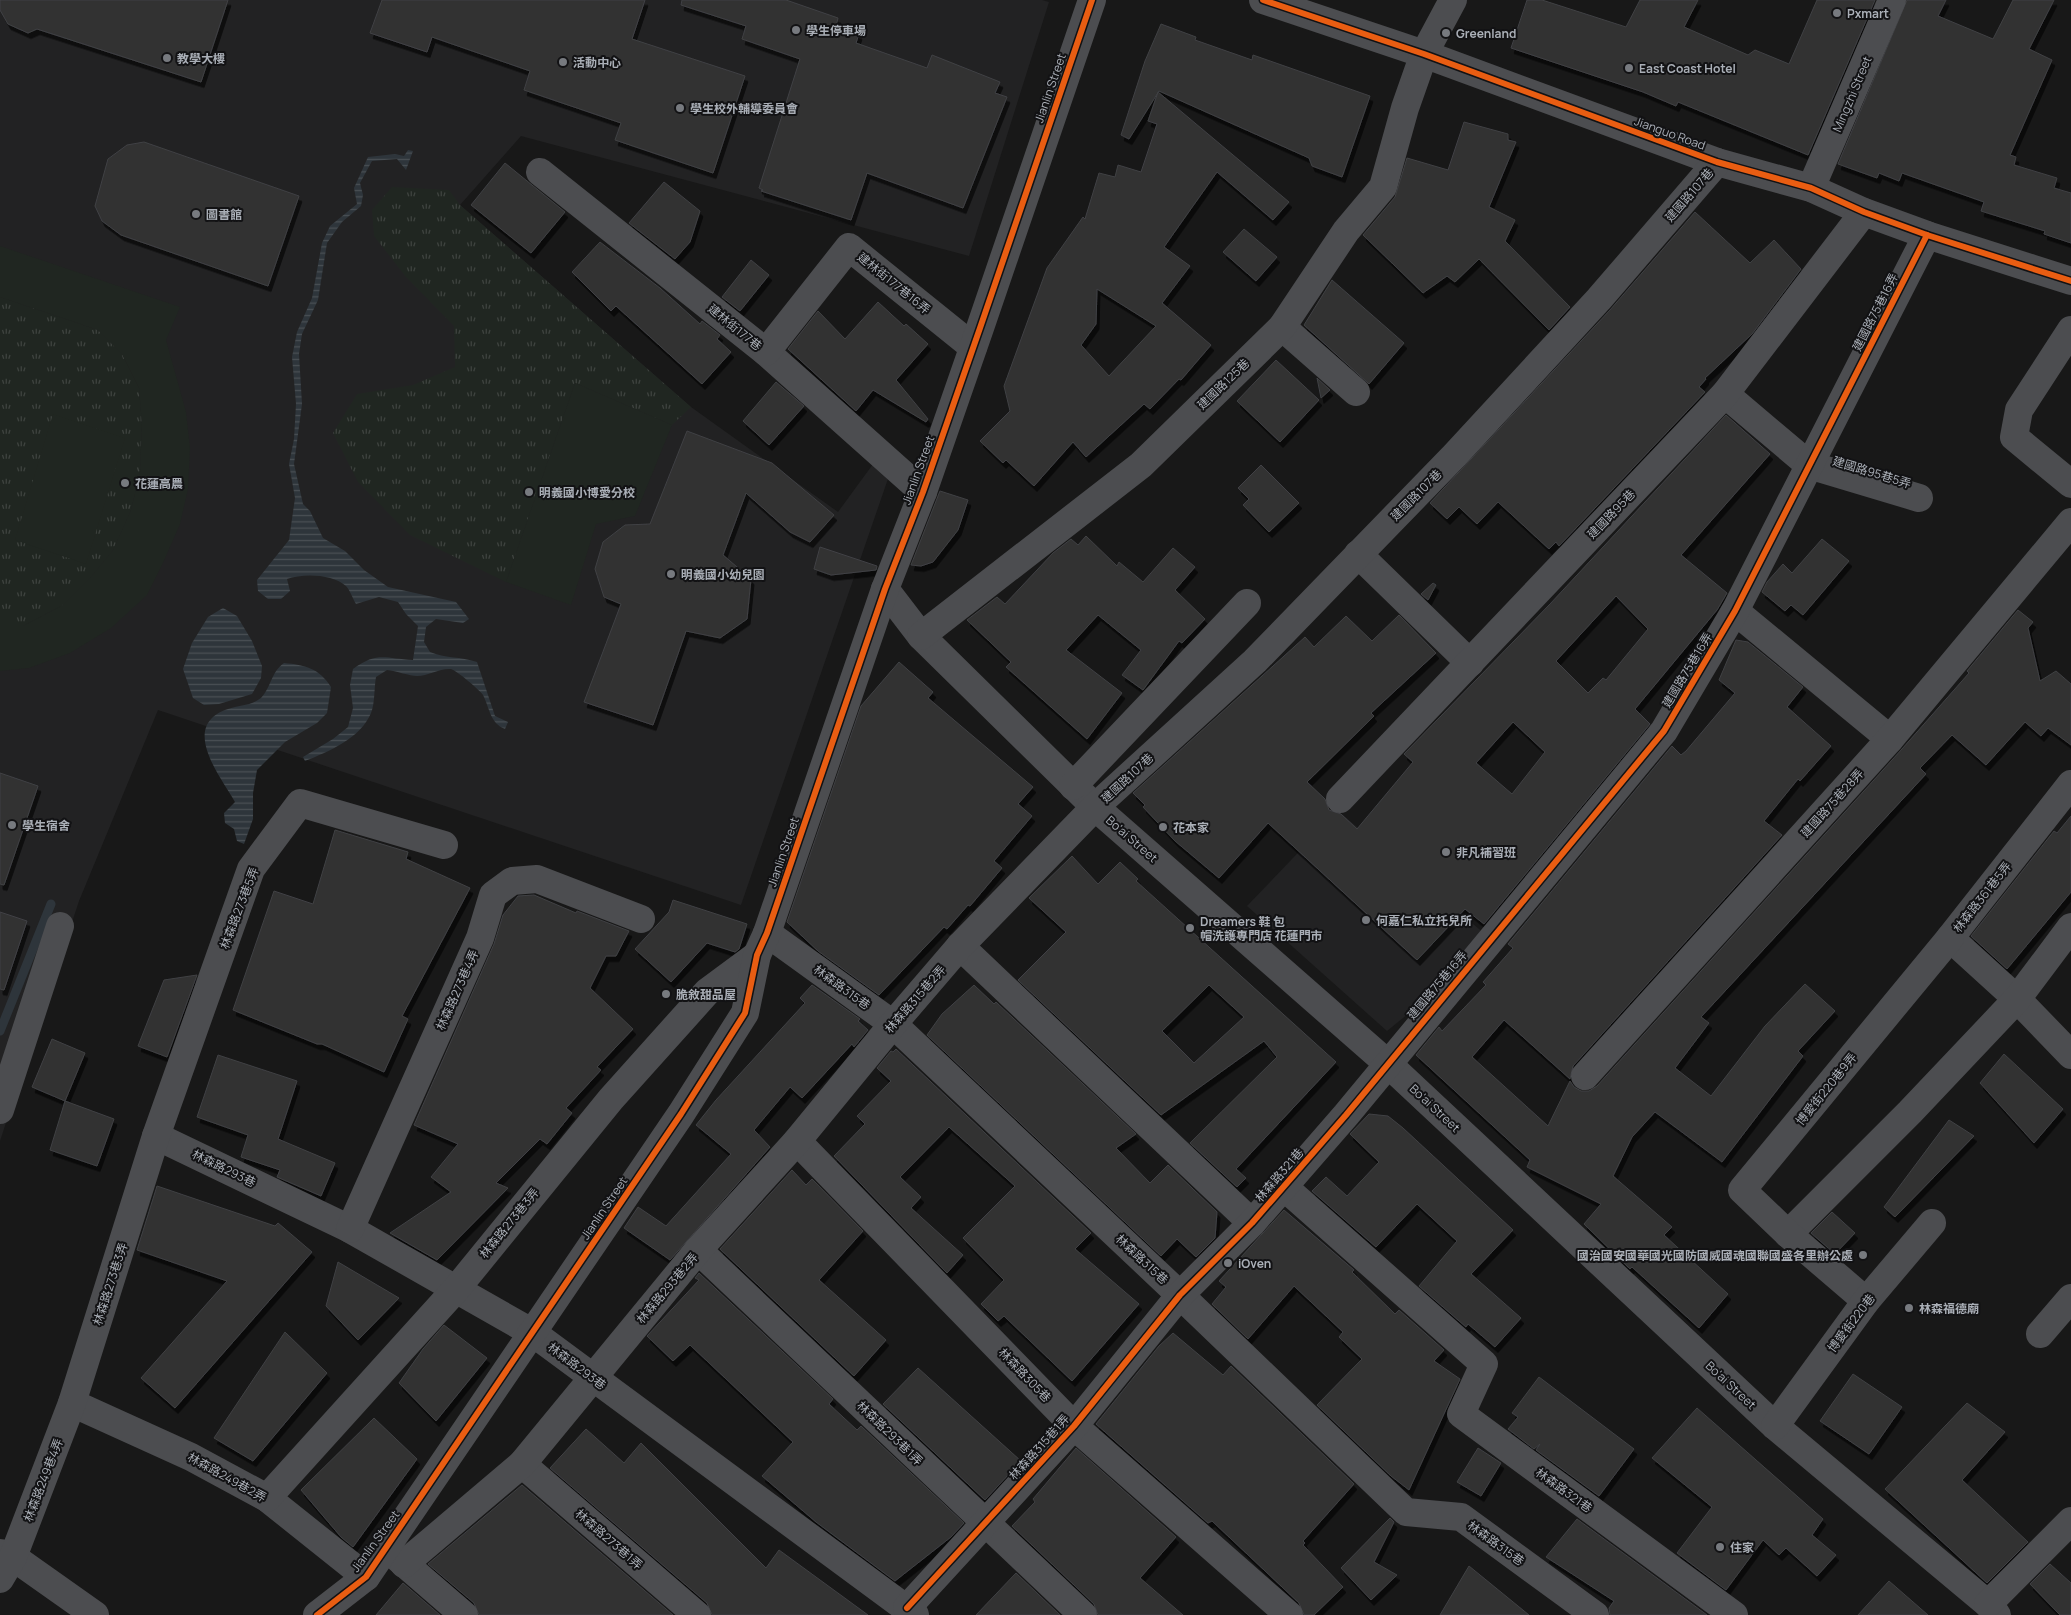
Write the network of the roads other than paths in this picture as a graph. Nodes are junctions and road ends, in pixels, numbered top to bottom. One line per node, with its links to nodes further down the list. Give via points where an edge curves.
1 (1092, 0): 14 (street, Jianlin Street)
2 (1263, 0): 5 (street, Jianguo Road)
3 (1453, 0): 5 (street, 建國路125巷)
4 (1892, 0): 8 (street, Mingzhi Street)
5 (1424, 54): 6 (street, Jianguo Road); 12 (street, 建國路125巷, via 1383,187 1346,231)
6 (1717, 162): 8 (street, Jianguo Road); 23 (street, 建國路107巷, via 1600,299)
7 (540, 172): 15 (street, 建林街177巷)
8 (1811, 188): 9 (street, Jianguo Road)
9 (1864, 212): 10 (street, Jianguo Road); 17 (street, 建國路95巷)
10 (1927, 236): 11 (street, Jianguo Road); 18 (street, 建國路75巷16弄)
11 (2071, 281)
12 (1282, 327): 16 (street); 27 (street, 建國路125巷, via 1140,465)
13 (2071, 330): 19 (street, via 2019,410 2014,437)
14 (973, 347): 15 (street, 建林街177巷16弄, via 848,247); 20 (street, Jianlin Street)
15 (766, 352): 20 (street, 建林街177巷)
16 (1356, 392)
17 (1726, 394): 18 (street, 建國路95巷5弄); 28 (street, 建國路95巷)
18 (1809, 465): 21 (street, 建國路95巷5弄); 26 (street, 建國路75巷16弄)
19 (2071, 484)
20 (923, 492): 24 (street, Jianlin Street)
21 (1919, 498)
22 (2071, 522): 29 (street, 建國路75巷28弄)
23 (1358, 554): 28 (street); 33 (street, 建國路107巷, via 1255,661)
24 (886, 589): 27 (street, Bo'ai Street); 39 (street, Jianlin Street)
25 (1247, 603): 31 (street)
26 (1735, 611): 29 (street); 44 (street, 建國路75巷16弄, via 1664,731)
27 (921, 636): 31 (street, Bo'ai Street)
28 (1470, 663): 32 (street, 建國路95巷)
29 (1890, 739): 45 (street, 建國路75巷28弄)
30 (2071, 784): 38 (street, 林森路361巷5弄)
31 (1073, 786): 33 (street, Bo'ai Street)
32 (1340, 799)
33 (1095, 807): 40 (street, 林森路315巷2弄); 44 (street, Bo'ai Street)
34 (444, 845): 47 (street, 林森路273巷5弄, via 300,803 250,869)
35 (641, 919): 53 (street, 林森路273巷4弄, via 536,879 512,880 493,895 480,938)
36 (60, 926): 46 (street)
37 (2071, 927): 41 (street)
38 (1950, 938): 41 (street, 林森路361巷5弄); 54 (street, 博愛街220巷9弄, via 1742,1190)
39 (762, 944): 42 (street, 林森路315巷); 56 (street, 林森路273巷3弄, via 708,992 611,1099); 60 (street, Jianlin Street, via 745,1012)
40 (960, 946): 42 (street, 林森路315巷2弄); 52 (street)
41 (2017, 1000): 43 (street, 林森路361巷5弄); 54 (street)
42 (893, 1024): 48 (street, 林森路315巷2弄); 57 (street, 林森路315巷)
43 (2071, 1055)
44 (1387, 1063): 49 (street, 林森路321巷); 65 (street, Bo'ai Street)
45 (1585, 1076)
46 (0, 1110)
47 (156, 1136): 53 (street, 林森路293巷); 63 (street, 林森路273巷3弄)
48 (796, 1141): 50 (street, 林森路315巷2弄); 64 (street, 林森路305巷)
49 (1284, 1187): 52 (street, 林森路321巷); 82 (street, 林森路321巷, via 1484,1364 1461,1414)
50 (744, 1199): 55 (street, 林森路293巷2弄)
51 (1932, 1223): 59 (street, 博愛街220巷)
52 (1252, 1224): 57 (street, 林森路321巷)
53 (350, 1229): 56 (street, 林森路293巷)
54 (1788, 1234): 59 (street, 博愛街220巷9弄)
55 (698, 1250): 62 (street, 林森路293巷2弄); 69 (street, 林森路293巷1弄)
56 (456, 1288): 60 (street, 林森路293巷); 67 (street, 林森路273巷3弄)
57 (1180, 1295): 64 (street, 林森路315巷1弄); 81 (street, 林森路315巷, via 1406,1512 1460,1517)
58 (2071, 1298): 61 (street)
59 (1866, 1302): 65 (street, 博愛街220巷)
60 (534, 1334): 62 (street, 林森路293巷); 70 (street, Jianlin Street)
61 (2040, 1334)
62 (591, 1378): 66 (street, 林森路293巷2弄); 74 (street, 林森路293巷)
63 (72, 1403): 67 (street, 林森路249巷2弄, via 191,1457); 71 (street, 林森路249巷4弄)
64 (1074, 1426): 69 (street, 林森路315巷1弄); 80 (street, 林森路305巷)
65 (1775, 1426): 73 (street, Bo'ai Street)
66 (522, 1464): 70 (street, 林森路293巷2弄); 78 (street, 林森路273巷1弄)
67 (267, 1498): 72 (street, 林森路249巷2弄)
68 (2071, 1521): 73 (street)
69 (985, 1524): 74 (street, 林森路315巷1弄); 79 (street, 林森路293巷1弄)
70 (394, 1556): 72 (street, Jianlin Street); 77 (street)
71 (4, 1563): 75 (street)
72 (366, 1576): 76 (street, Jianlin Street)
73 (1993, 1609)
74 (911, 1612)
75 (94, 1615)
76 (317, 1615)
77 (464, 1615)
78 (697, 1615)
79 (1083, 1615)
80 (1289, 1615)
81 (1595, 1615)
82 (1734, 1615)

